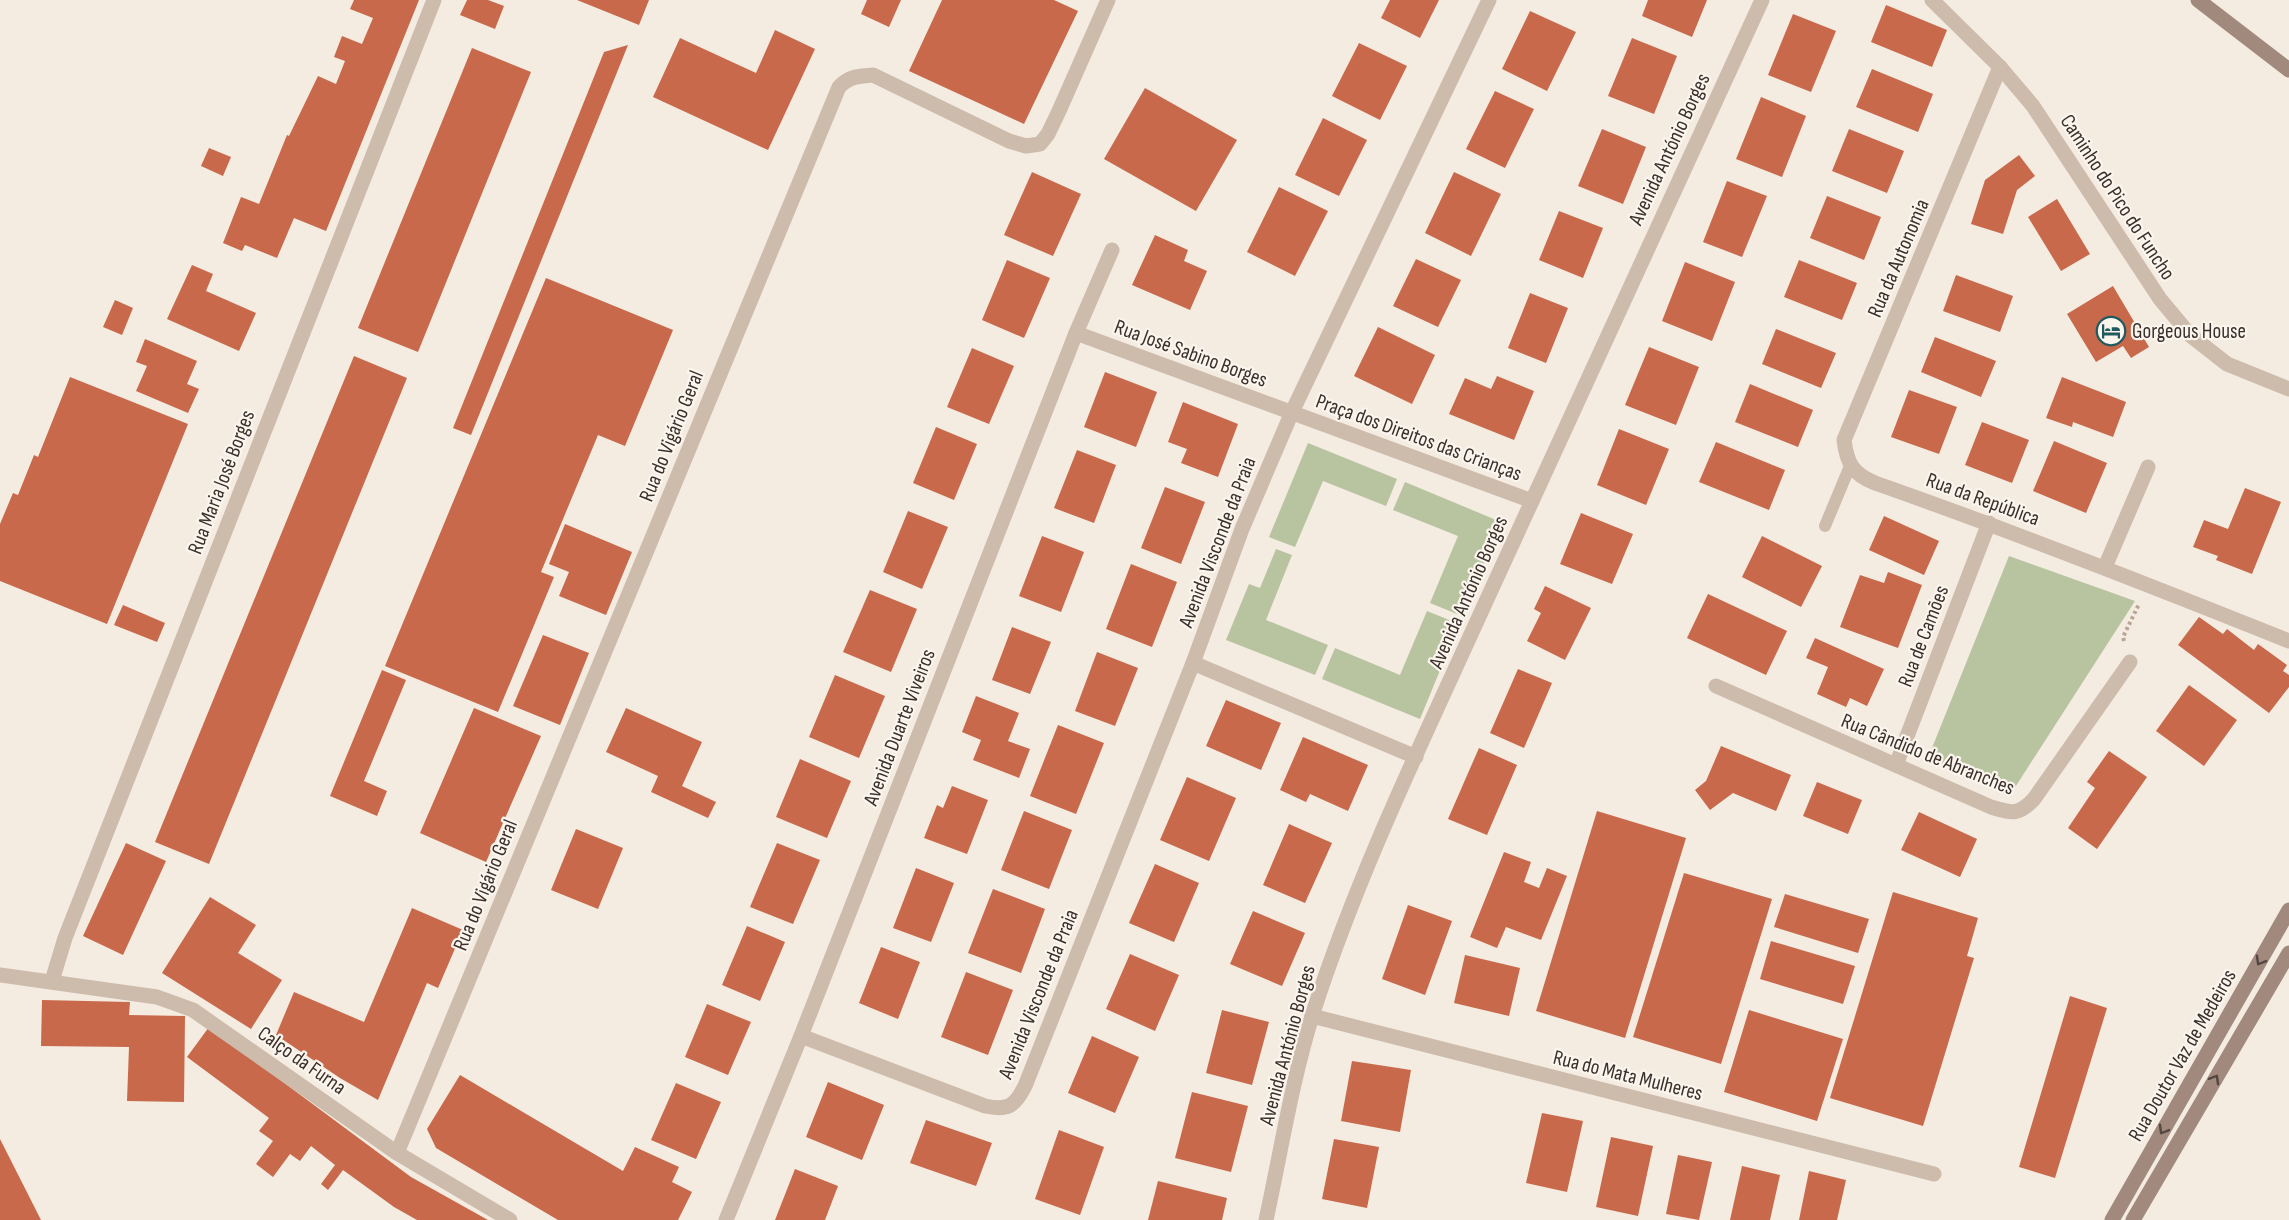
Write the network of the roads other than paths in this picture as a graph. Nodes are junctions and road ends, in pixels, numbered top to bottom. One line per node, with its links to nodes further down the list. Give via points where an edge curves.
1 (434, 0): 28 (street, Rua Maria José Borges, via 65,938)
2 (1108, 0): 31 (street, Rua do Vigário Geral, via 1059,111 1040,144 1026,146 1009,141 873,75 847,79 839,87)
3 (1489, 0): 12 (street, Avenida Visconde da Praia)
4 (1762, 0): 15 (street, Avenida António Borges)
5 (1932, 0): 7 (street, Caminho do Pico do Funcho)
6 (2198, 0): 8 (street)
7 (2000, 67): 11 (street, Caminho do Pico do Funcho, via 2034,106 2160,300 2190,335 2227,364); 13 (street, Rua da Autonomia, via 1844,440)
8 (2289, 70)
9 (1112, 250): 10 (street, Avenida Duarte Viveiros)
10 (1076, 333): 12 (street, Rua José Sabino Borges); 30 (street, Avenida Duarte Viveiros)
11 (2289, 389)
12 (1292, 412): 15 (street, Praça dos Direitos das Crianças); 21 (street, Avenida Visconde da Praia, via 1242,529)
13 (1850, 466): 16 (street, Rua da República, via 1862,478); 17 (lane)
14 (2148, 467): 18 (street)
15 (1532, 501): 23 (street, Avenida António Borges)
16 (1989, 523): 18 (street, Rua da República); 24 (street, Rua de Camões)
17 (1825, 526)
18 (2105, 567): 19 (street, Rua da República)
19 (2289, 641)
20 (2130, 662): 24 (street, Rua Cândido de Abranches, via 2025,809 2012,813 1991,807)
21 (1192, 663): 23 (street); 30 (street, Avenida Visconde da Praia, via 1018,1100 998,1109 985,1106)
22 (1716, 686): 24 (street, Rua Cândido de Abranches)
23 (1416, 757): 29 (street, Avenida António Borges, via 1341,933)
24 (1896, 765)
25 (2289, 910): 36 (street, Rua Doutor Vaz de Medeiros, one-way to 36)
26 (2289, 952): 37 (street, Rua Doutor Vaz de Medeiros, one-way to 26)
27 (0, 975): 28 (street, Calço da Furna)
28 (52, 981): 31 (street, Calço da Furna, via 157,998 194,1010)
29 (1312, 1016): 32 (street, Rua do Mata Mulheres); 35 (street, Avenida António Borges)
30 (801, 1036): 34 (street, Avenida Duarte Viveiros)
31 (397, 1153): 33 (street, Calço da Furna)
32 (1934, 1174)
33 (510, 1220)
34 (726, 1220)
35 (1266, 1220)
36 (2112, 1220)
37 (2133, 1220)

